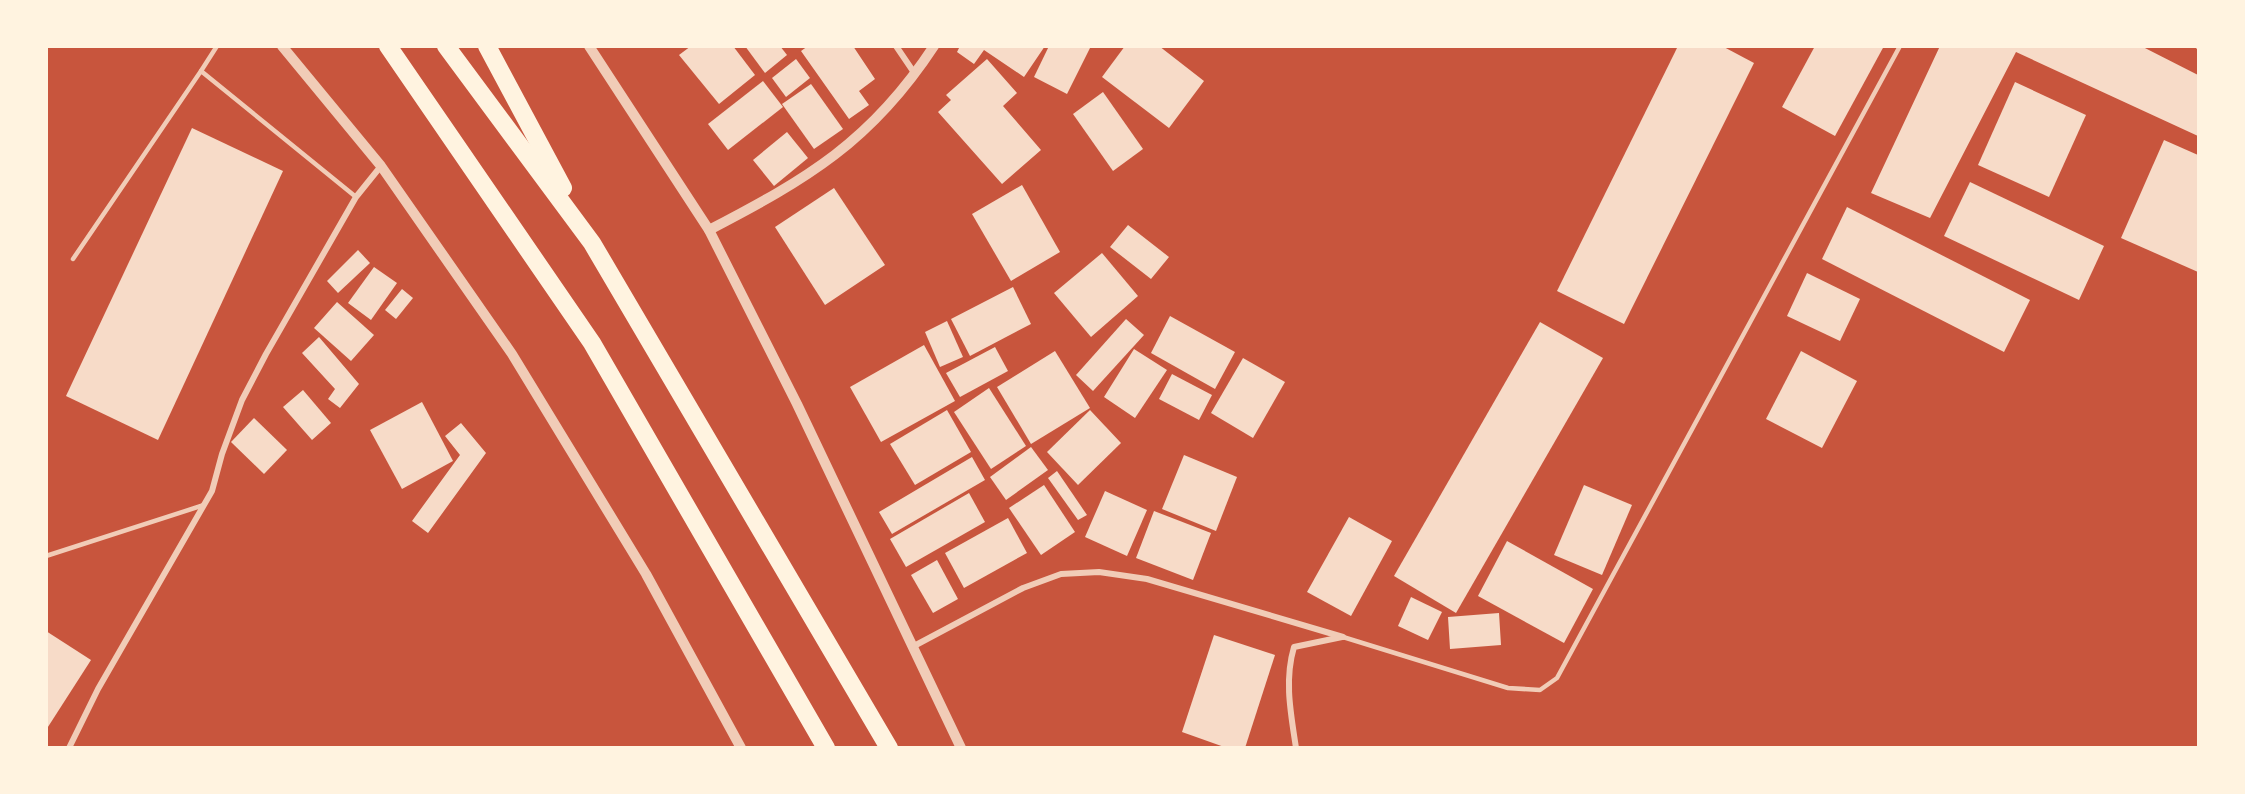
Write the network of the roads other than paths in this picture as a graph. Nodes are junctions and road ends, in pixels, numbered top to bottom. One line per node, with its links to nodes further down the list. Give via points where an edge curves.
1 (217, 46): 10 (lane)
2 (282, 46): 12 (street)
3 (388, 46): 23 (highway, via 592,343)
4 (446, 46): 15 (highway)
5 (487, 46): 15 (highway)
6 (589, 46): 14 (street)
7 (896, 46): 11 (street)
8 (934, 46): 11 (street)
9 (1900, 46): 19 (lane, via 1557,678 1540,690 1508,688)
10 (201, 71): 13 (lane); 16 (lane)
11 (915, 75): 14 (street, via 849,146 787,189)
12 (381, 166): 13 (street); 22 (street, via 512,354 646,574)
13 (356, 197): 17 (street, via 242,400)
14 (709, 230): 20 (street)
15 (592, 243): 24 (highway)
16 (73, 259)
17 (204, 505): 18 (lane); 21 (street, via 98,688)
18 (46, 556)
19 (1343, 637): 20 (street, via 1147,579 1099,572 1061,574 1023,588); 26 (street, via 1294,647 1288,684)
20 (914, 646): 25 (street)
21 (69, 747)
22 (741, 747)
23 (826, 747)
24 (889, 747)
25 (961, 747)
26 (1296, 747)

